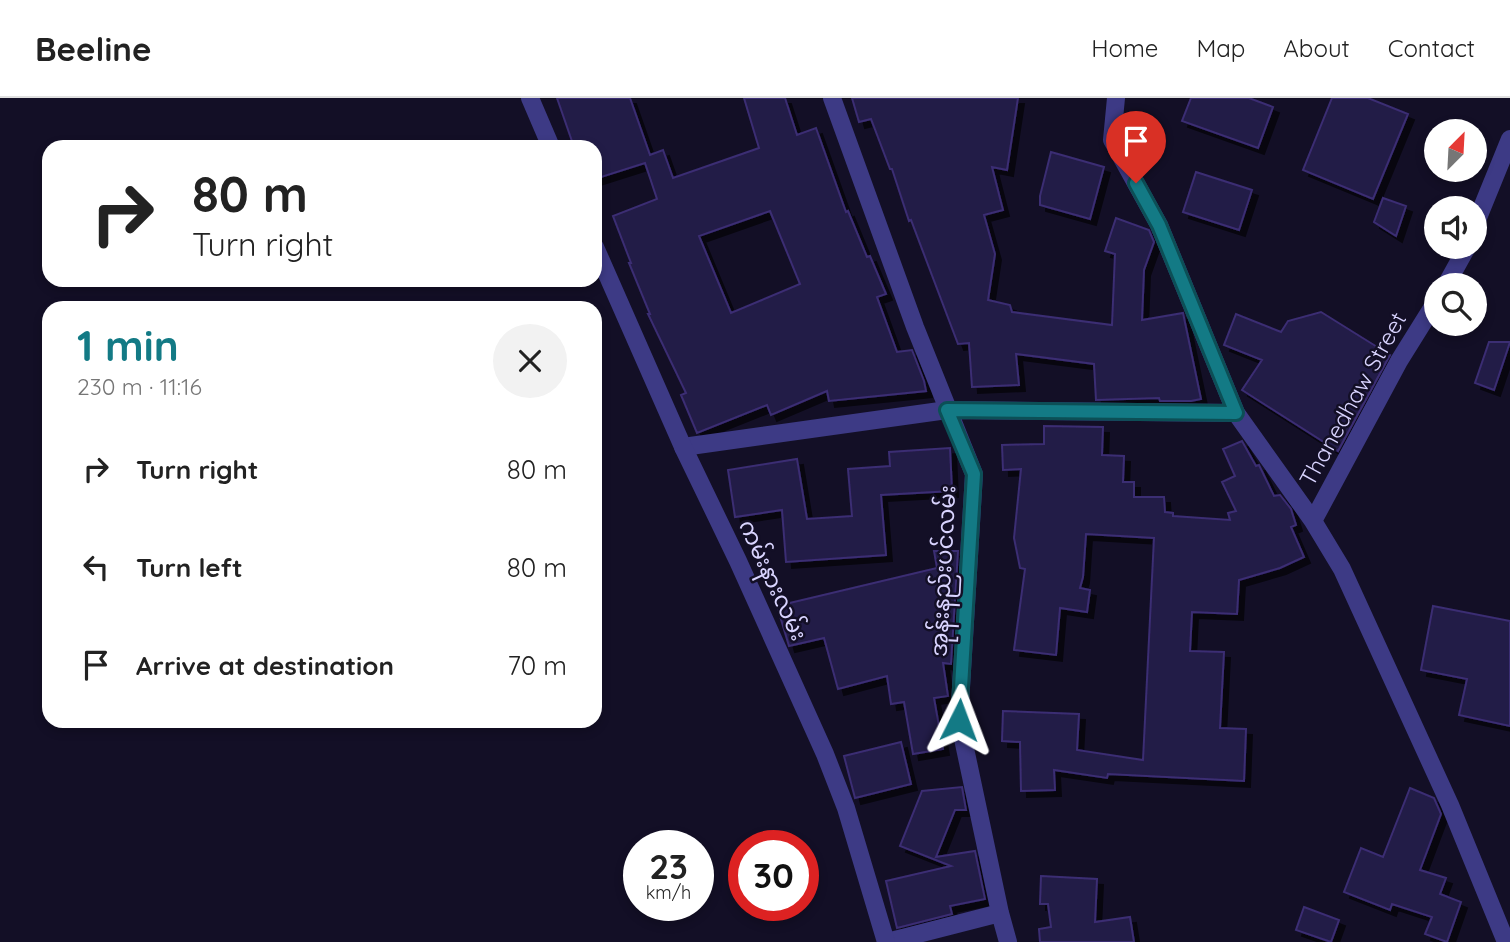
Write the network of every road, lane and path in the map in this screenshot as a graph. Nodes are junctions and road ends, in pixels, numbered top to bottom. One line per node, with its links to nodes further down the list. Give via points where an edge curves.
1 (530, 98): 5 (street)
2 (832, 98): 9 (street, အုန်းနည်းပင်လမ်း)
3 (1116, 98): 10 (street, via 1112,140 1159,225)
4 (1510, 139): 6 (street)
5 (548, 140)
6 (1487, 196)
7 (602, 263): 11 (street, ကမ်းနားလမ်း)
8 (1424, 321): 12 (street, Thanedhaw Street)
9 (947, 410): 10 (street); 11 (street); 13 (street, အုန်းနည်းပင်လမ်း, via 974,474 959,720)
10 (1236, 413): 12 (street)
11 (683, 447): 14 (street, ကမ်းနားလမ်း, via 825,754)
12 (1313, 521): 16 (street, via 1342,569 1428,755)
13 (1000, 913): 14 (street); 15 (street, အုန်းနည်းပင်လမ်း)
14 (887, 942)
15 (1008, 942)
16 (1506, 942)

